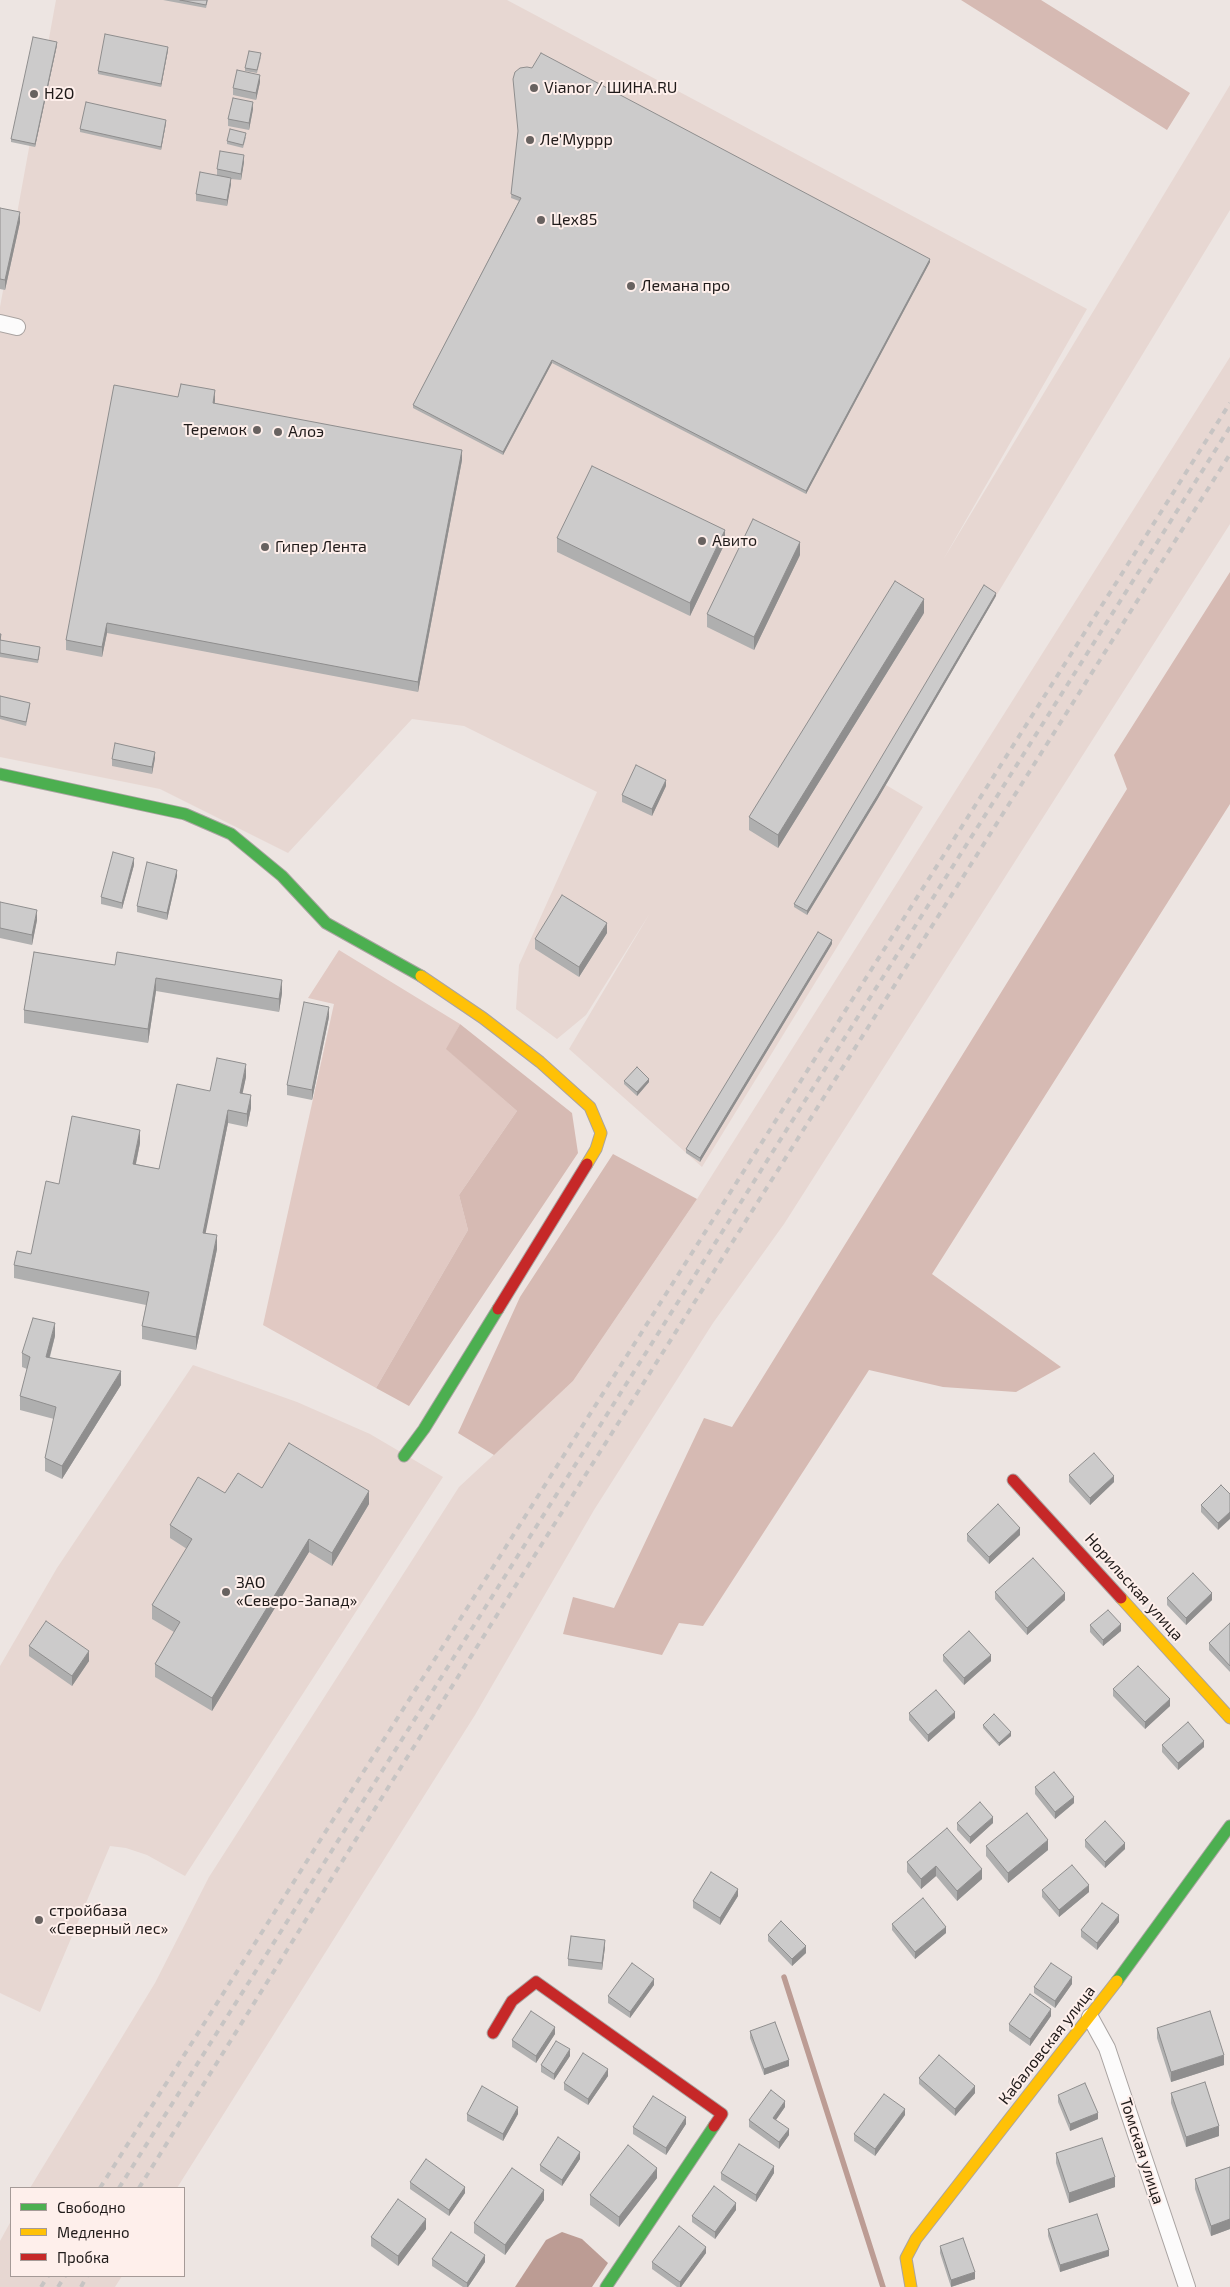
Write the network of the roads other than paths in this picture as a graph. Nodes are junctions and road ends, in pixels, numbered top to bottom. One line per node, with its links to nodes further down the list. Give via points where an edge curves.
1 (0, 323): 2 (street)
2 (17, 327)
3 (0, 774): 4 (street, via 185,814 230,834 282,876 326,923 407,967 483,1018 540,1062 590,1107 601,1133 596,1149 424,1429)
4 (404, 1456)
5 (1014, 1480): 6 (street, Норильская улица)
6 (1230, 1718)
7 (1230, 1826): 8 (street, Кабаловская улица)
8 (1090, 2017): 11 (street, Кабаловская улица, via 916,2239 906,2258); 12 (street, Томская улица, via 1107,2048)
9 (493, 2032): 10 (street, via 512,2001 536,1982 722,2114)
10 (606, 2287)
11 (911, 2287)
12 (1187, 2287)

